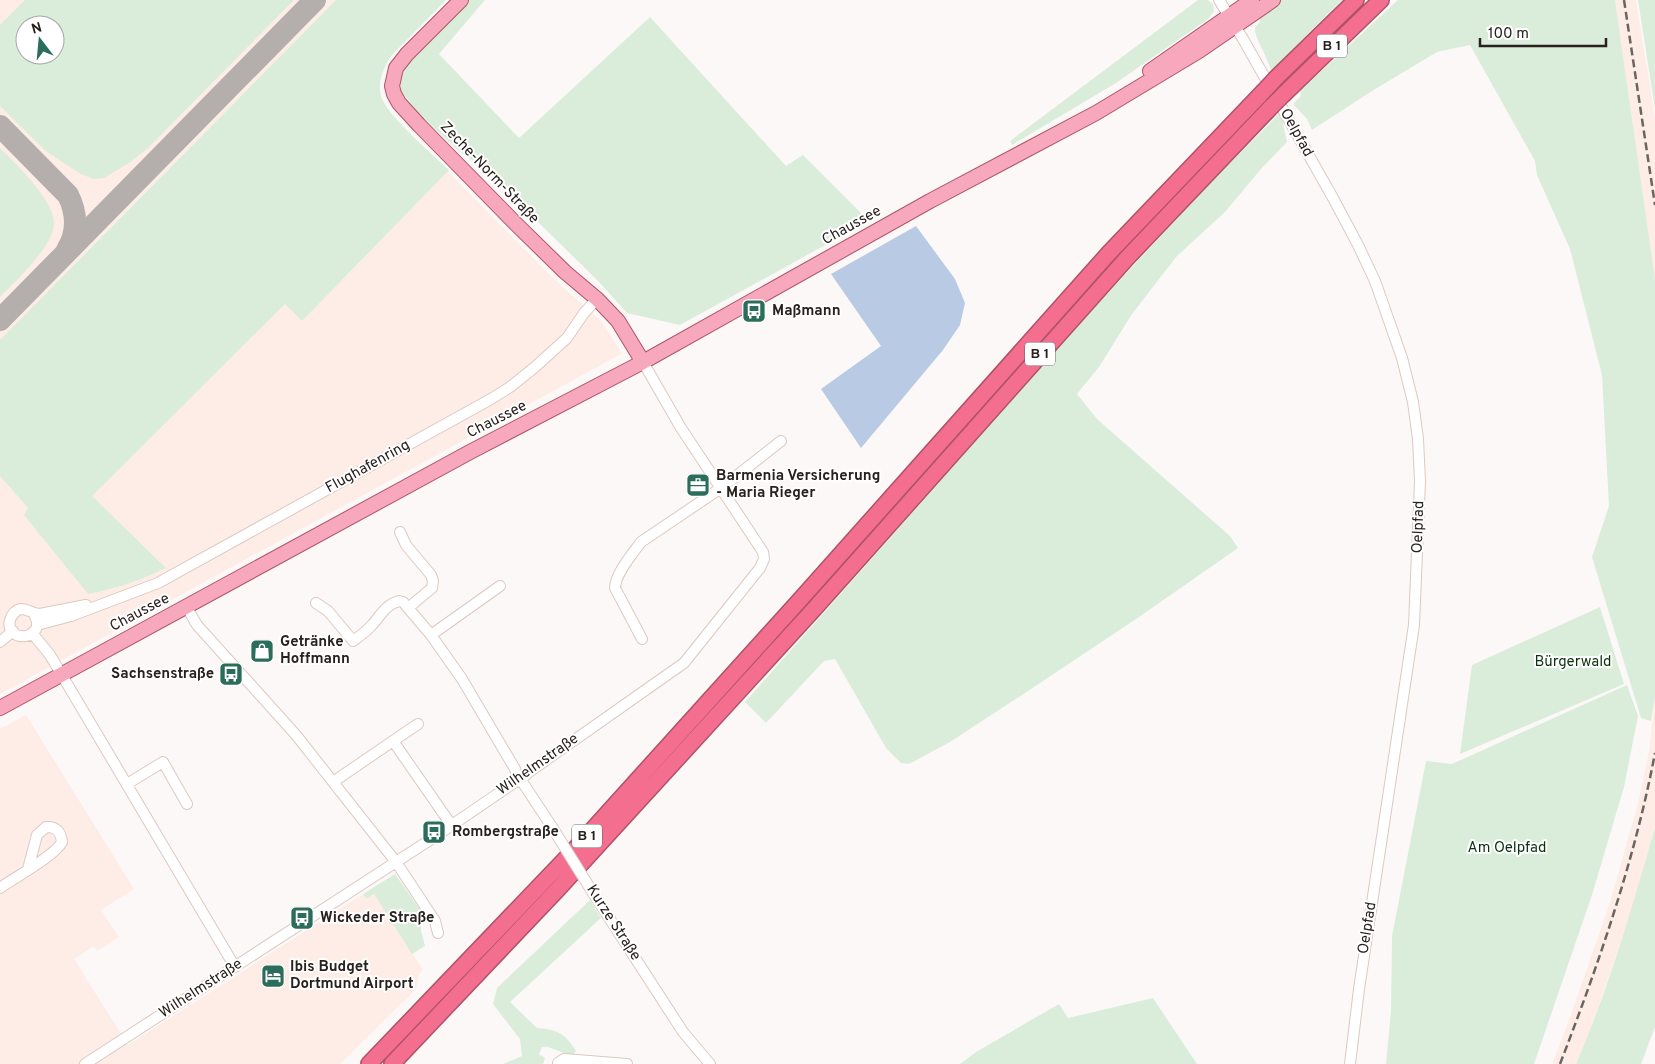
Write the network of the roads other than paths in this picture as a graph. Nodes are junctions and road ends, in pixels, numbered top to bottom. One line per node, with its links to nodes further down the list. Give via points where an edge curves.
1 (461, 0): 8 (main road, Zeche-Norm-Straße, via 401,61 393,76 394,94 419,125 543,252)
2 (1219, 0): 7 (street, Oelpfad)
3 (1252, 0): 7 (main road)
4 (1272, 0): 7 (main road)
5 (1356, 0): 40 (highway, B 1, bridge, via 1276,78 1109,252 575,849)
6 (1380, 0): 41 (highway, B 1, bridge, via 1272,106 1127,258 815,608 558,889)
7 (1232, 22): 9 (main road, Chaussee, via 1008,159); 44 (street, Oelpfad, via 1333,198 1375,281 1402,358 1418,439 1420,481 1414,625)
8 (597, 299): 9 (main road, Zeche-Norm-Straße, via 618,321); 14 (street, Flughafenring, via 566,338 536,367 491,399 177,573)
9 (643, 362): 11 (street, Wilhelmstraße); 16 (main road, Chaussee)
10 (781, 440): 11 (street)
11 (721, 488): 22 (street, via 641,542 617,578 614,588); 28 (street, Wilhelmstraße, via 763,552 760,568 684,663)
12 (400, 532): 17 (street, via 434,583)
13 (500, 586): 21 (street)
14 (114, 600): 18 (street, Flughafenring); 19 (street, Flughafenring)
15 (316, 603): 17 (street, via 328,611 354,641 391,604 401,601)
16 (186, 606): 24 (main road, Chaussee); 29 (street, via 197,625 273,708)
17 (408, 608): 21 (street)
18 (34, 614): 19 (street); 20 (street, Flughafenring, via 23,609 16,611 11,617)
19 (35, 629): 20 (street, Flughafenring, via 27,636); 24 (street)
20 (12, 632): 23 (street)
21 (431, 635): 28 (street, via 462,679)
22 (642, 639)
23 (0, 642)
24 (61, 674): 25 (main road, Chaussee); 30 (street)
25 (0, 708)
26 (418, 724): 27 (street)
27 (393, 741): 29 (street); 32 (street)
28 (519, 781): 32 (street, Wilhelmstraße); 43 (street, Kurze Straße, bridge, via 683,1032)
29 (333, 782): 33 (street)
30 (126, 784): 31 (street, via 163,762); 37 (street)
31 (187, 804)
32 (452, 826): 33 (street, Wilhelmstraße)
33 (396, 862): 36 (street, via 435,921); 37 (street, Wilhelmstraße)
34 (28, 869): 35 (street)
35 (0, 888)
36 (438, 933)
37 (236, 967): 39 (street, Wilhelmstraße)
38 (558, 1063): 42 (street, via 564,1059)
39 (85, 1064)
40 (369, 1064)
41 (392, 1064)
42 (627, 1064)
43 (710, 1064)
44 (1350, 1064)

